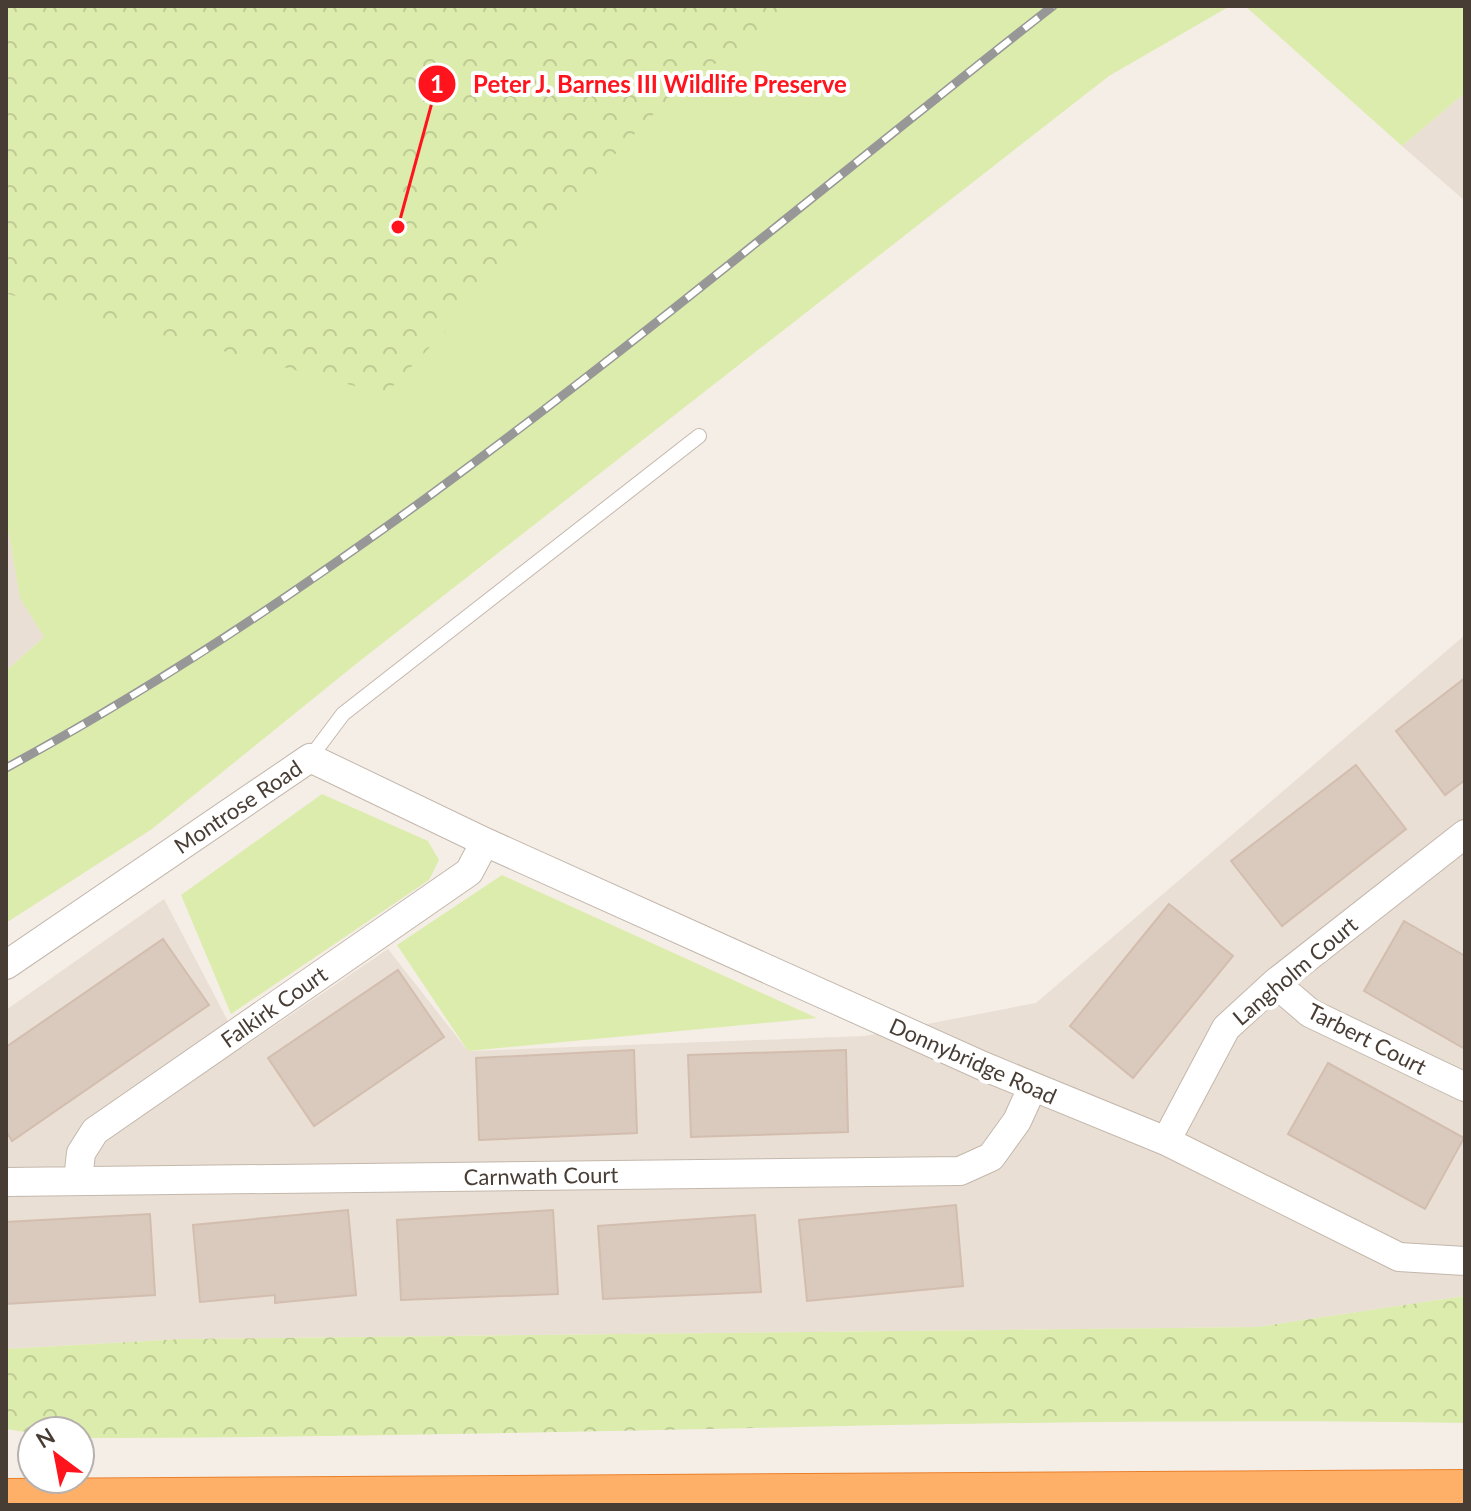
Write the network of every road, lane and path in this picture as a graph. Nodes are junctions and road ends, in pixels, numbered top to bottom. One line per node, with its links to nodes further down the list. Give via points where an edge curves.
1 (699, 436): 2 (lane, via 343,714)
2 (310, 758): 4 (street, Montrose Road); 5 (street, Montrose Road)
3 (1465, 834): 6 (street, Langholm Court)
4 (485, 842): 8 (street, Donnybridge Road); 10 (street, Falkirk Court, via 469,872 95,1131 81,1153)
5 (6, 965)
6 (1275, 983): 7 (street, Tarbert Court, via 1310,1013); 9 (street, Langholm Court, via 1226,1028)
7 (1465, 1087)
8 (1032, 1088): 9 (street, Donnybridge Road); 10 (street, Carnwath Court, via 991,1157 960,1171)
9 (1166, 1141): 12 (street, Donnybridge Road, via 1399,1257)
10 (78, 1180): 11 (street, Carnwath Court)
11 (6, 1182)
12 (1465, 1261)
13 (1465, 1492): 14 (highway)
14 (6, 1501)

